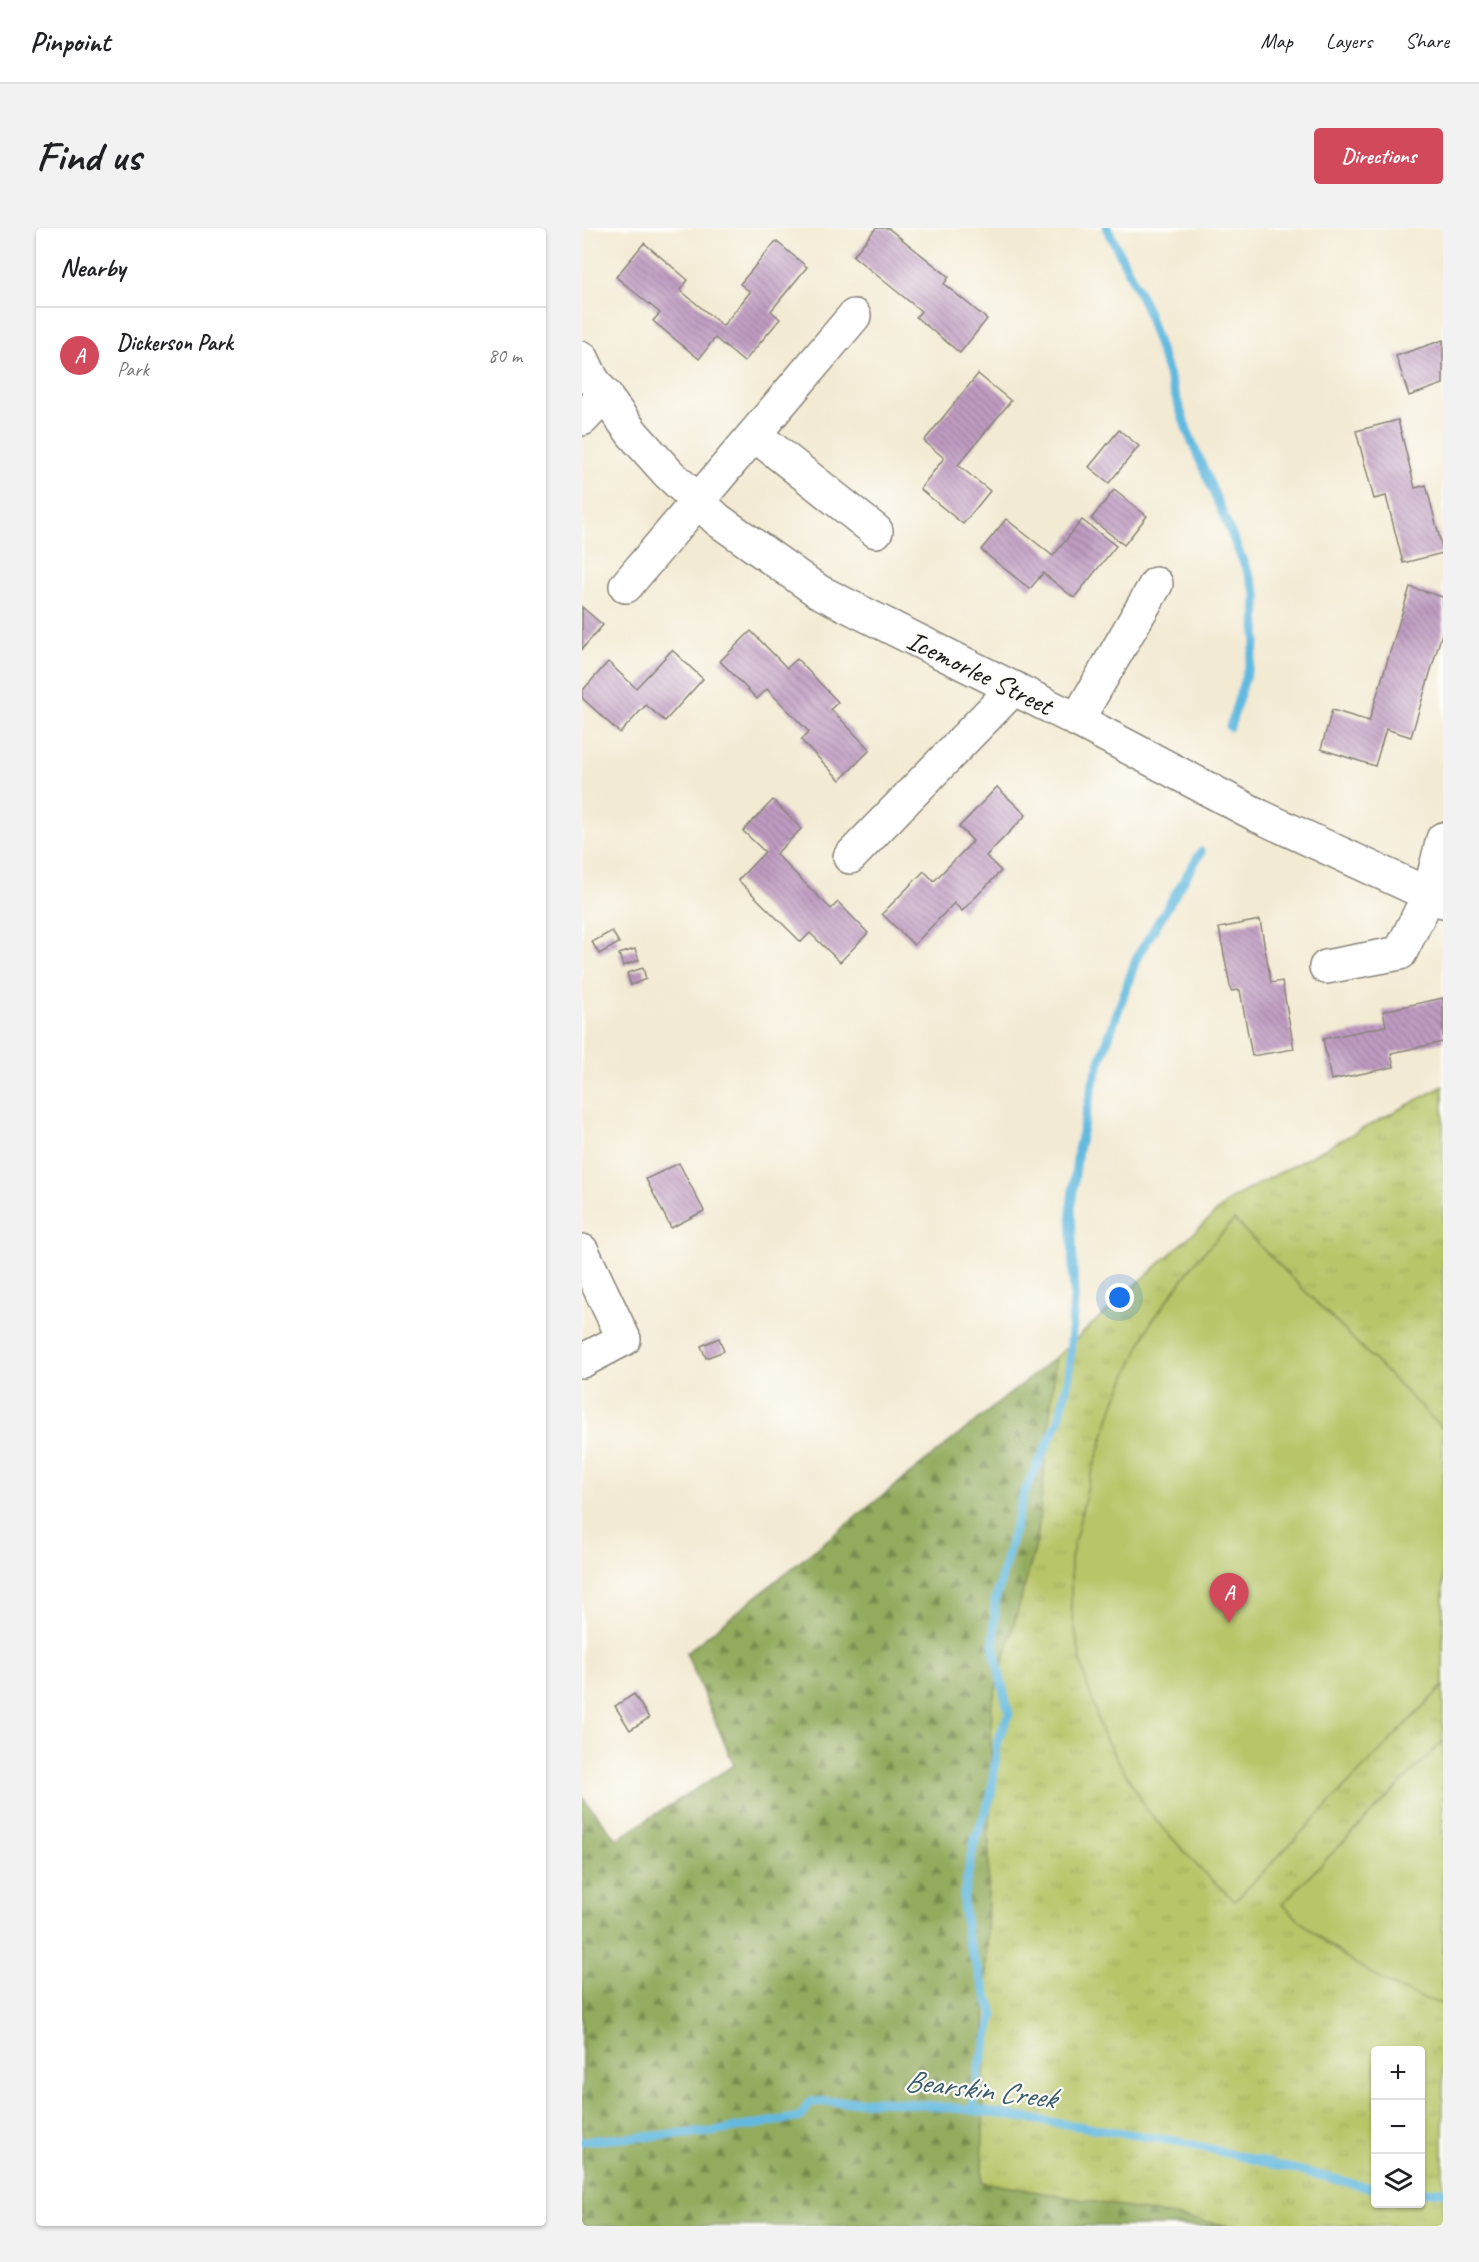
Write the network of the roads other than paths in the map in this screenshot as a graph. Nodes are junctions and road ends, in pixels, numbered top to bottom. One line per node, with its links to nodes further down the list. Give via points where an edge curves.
1 (854, 316): 5 (street)
2 (582, 358): 3 (street, Icemorlee Street)
3 (605, 395): 4 (street); 6 (street, Icemorlee Street, via 633,434)
4 (582, 419)
5 (756, 435): 6 (street); 7 (street)
6 (699, 502): 9 (street); 10 (street, Icemorlee Street, via 718,520 818,591)
7 (876, 531)
8 (1156, 584): 11 (street)
9 (626, 586)
10 (1014, 688): 11 (street, Icemorlee Street); 13 (street)
11 (1077, 720): 14 (street, Icemorlee Street, via 1259,816)
12 (1443, 839): 14 (street)
13 (850, 857)
14 (1436, 898): 15 (street, via 1400,953)
15 (1326, 967)
16 (582, 1251): 17 (street, via 624,1339)
17 (582, 1361)

